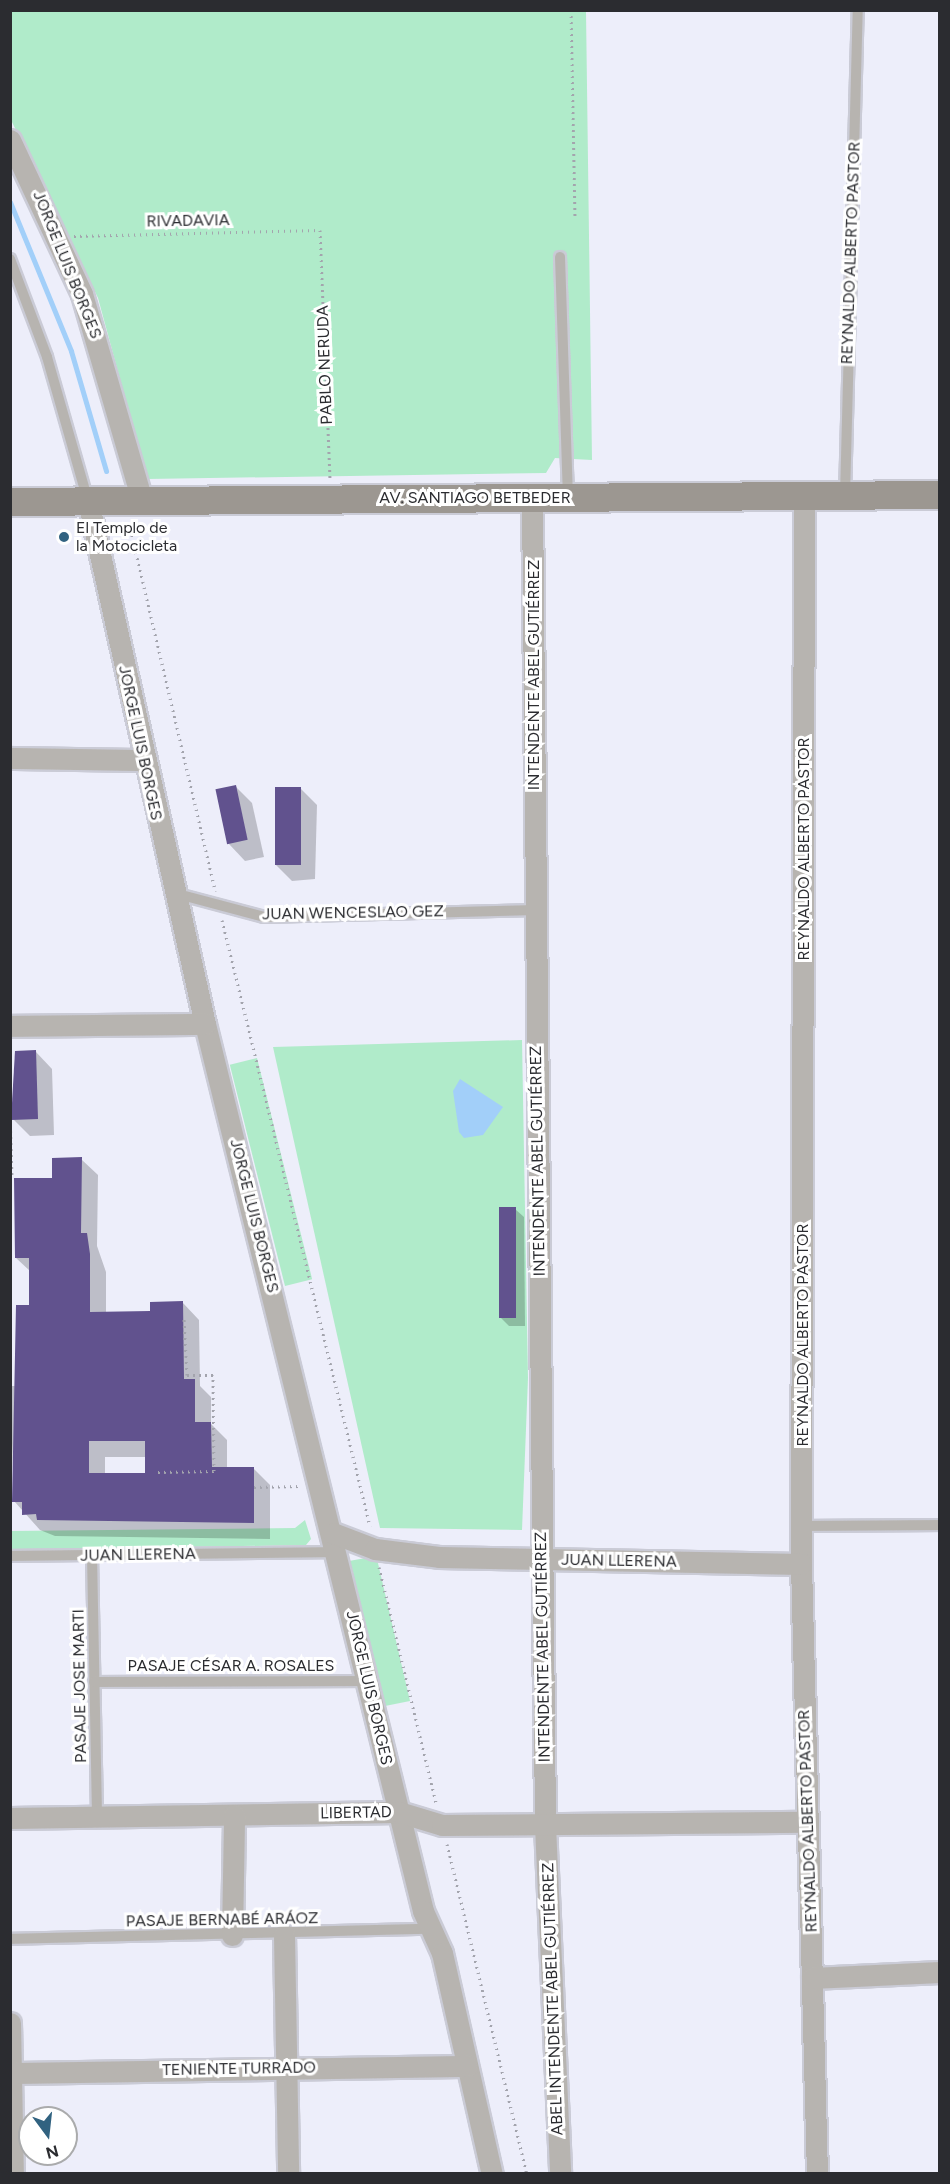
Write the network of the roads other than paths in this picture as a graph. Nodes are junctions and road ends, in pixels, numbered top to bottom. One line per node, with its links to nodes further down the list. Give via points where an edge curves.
1 (858, 10): 7 (lane, REYNALDO ALBERTO PASTOR)
2 (10, 140): 10 (street, JORGE LUIS BORGES, via 57,236 103,355)
3 (560, 257): 9 (lane)
4 (10, 259): 11 (lane, JORGE LUIS BORGES, via 47,357)
5 (939, 495): 7 (main road, AV. SANTIAGO BETBEDER)
6 (804, 496): 7 (main road, AV. SANTIAGO BETBEDER); 9 (main road, AV. SANTIAGO BETBEDER); 20 (street, REYNALDO ALBERTO PASTOR)
7 (845, 496)
8 (532, 497): 9 (main road, AV. SANTIAGO BETBEDER); 10 (main road, AV. SANTIAGO BETBEDER); 16 (street, INTENDENTE ABEL GUTIÉRREZ)
9 (568, 497)
10 (135, 500): 11 (main road, AV. SANTIAGO BETBEDER)
11 (88, 501): 12 (main road, AV. SANTIAGO BETBEDER); 14 (street, JORGE LUIS BORGES)
12 (10, 502)
13 (10, 758): 14 (street)
14 (142, 760): 15 (street, JORGE LUIS BORGES)
15 (174, 893): 16 (lane, JUAN WENCESLAO GEZ, via 264,917); 17 (street, JORGE LUIS BORGES)
16 (536, 909): 24 (street, INTENDENTE ABEL GUTIÉRREZ)
17 (205, 1024): 18 (street); 21 (street, JORGE LUIS BORGES)
18 (10, 1026)
19 (939, 1525): 20 (lane)
20 (803, 1526): 25 (street, REYNALDO ALBERTO PASTOR)
21 (335, 1543): 22 (lane, JUAN LLERENA); 24 (street, JUAN LLERENA); 26 (street, JORGE LUIS BORGES)
22 (93, 1555): 23 (lane, JUAN LLERENA); 27 (lane, PASAJE JOSE MARTI)
23 (10, 1556)
24 (542, 1560): 25 (street, JUAN LLERENA); 33 (street, INTENDENTE ABEL GUTIÉRREZ)
25 (801, 1564): 32 (street, REYNALDO ALBERTO PASTOR)
26 (367, 1681): 27 (lane, PASAJE CÉSAR A. ROSALES); 28 (street, JORGE LUIS BORGES)
27 (94, 1682): 30 (lane, PASAJE JOSE MARTI)
28 (399, 1812): 29 (street, LIBERTAD); 33 (street, LIBERTAD, via 442,1825); 34 (street, JORGE LUIS BORGES, via 423,1911)
29 (234, 1815): 30 (street, LIBERTAD); 35 (street)
30 (97, 1817): 31 (street, LIBERTAD)
31 (10, 1818)
32 (808, 1822): 33 (street, LIBERTAD); 39 (street, REYNALDO ALBERTO PASTOR)
33 (545, 1824): 47 (street, ABEL INTENDENTE ABEL GUTIÉRREZ)
34 (435, 1929): 36 (lane, PASAJE BERNABÉ ARÁOZ); 41 (street, JORGE LUIS BORGES)
35 (232, 1935): 36 (lane, PASAJE BERNABÉ ARÁOZ); 37 (lane, PASAJE BERNABÉ ARÁOZ)
36 (284, 1935): 42 (street)
37 (10, 1939)
38 (939, 1972): 39 (street)
39 (812, 1978): 48 (street, REYNALDO ALBERTO PASTOR)
40 (10, 2023): 43 (street)
41 (467, 2066): 42 (street, TENIENTE TURRADO); 46 (street, JORGE LUIS BORGES)
42 (286, 2068): 43 (street, TENIENTE TURRADO); 45 (street)
43 (11, 2073): 44 (street)
44 (13, 2174)
45 (288, 2174)
46 (492, 2174)
47 (560, 2174)
48 (817, 2174)

